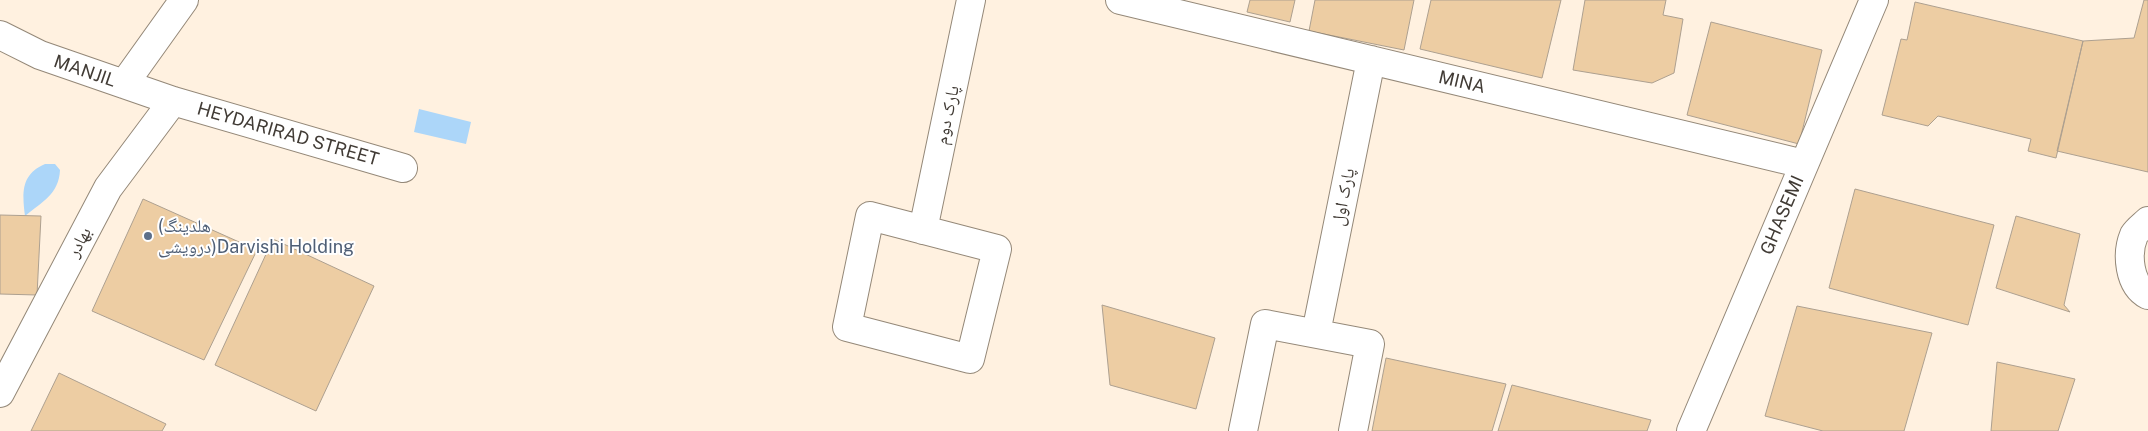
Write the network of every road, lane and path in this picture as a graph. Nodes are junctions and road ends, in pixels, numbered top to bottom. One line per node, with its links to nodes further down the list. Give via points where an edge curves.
1 (184, 0): 7 (street)
2 (971, 0): 12 (street, پارک دوم)
3 (1120, 0): 6 (street, MINA)
4 (1874, 0): 9 (street, GHASEMI)
5 (0, 35): 7 (street, MANJIL, via 40,55)
6 (1370, 60): 9 (street, MINA); 14 (street, پارک اول)
7 (124, 84): 8 (street, MANJIL)
8 (173, 101): 10 (street, HEYDARIRAD STREET); 15 (street, بهادر, via 108,188)
9 (1804, 164): 18 (street, GHASEMI)
10 (403, 168)
11 (2148, 222): 13 (street, via 2134,234 2129,264 2142,292)
12 (923, 230): 12 (street, via 997,249 970,359 847,327 870,216)
13 (2148, 295)
14 (1316, 333): 16 (street, via 1265,324); 17 (street, via 1370,344)
15 (0, 393)
16 (1243, 431)
17 (1352, 431)
18 (1691, 431)

